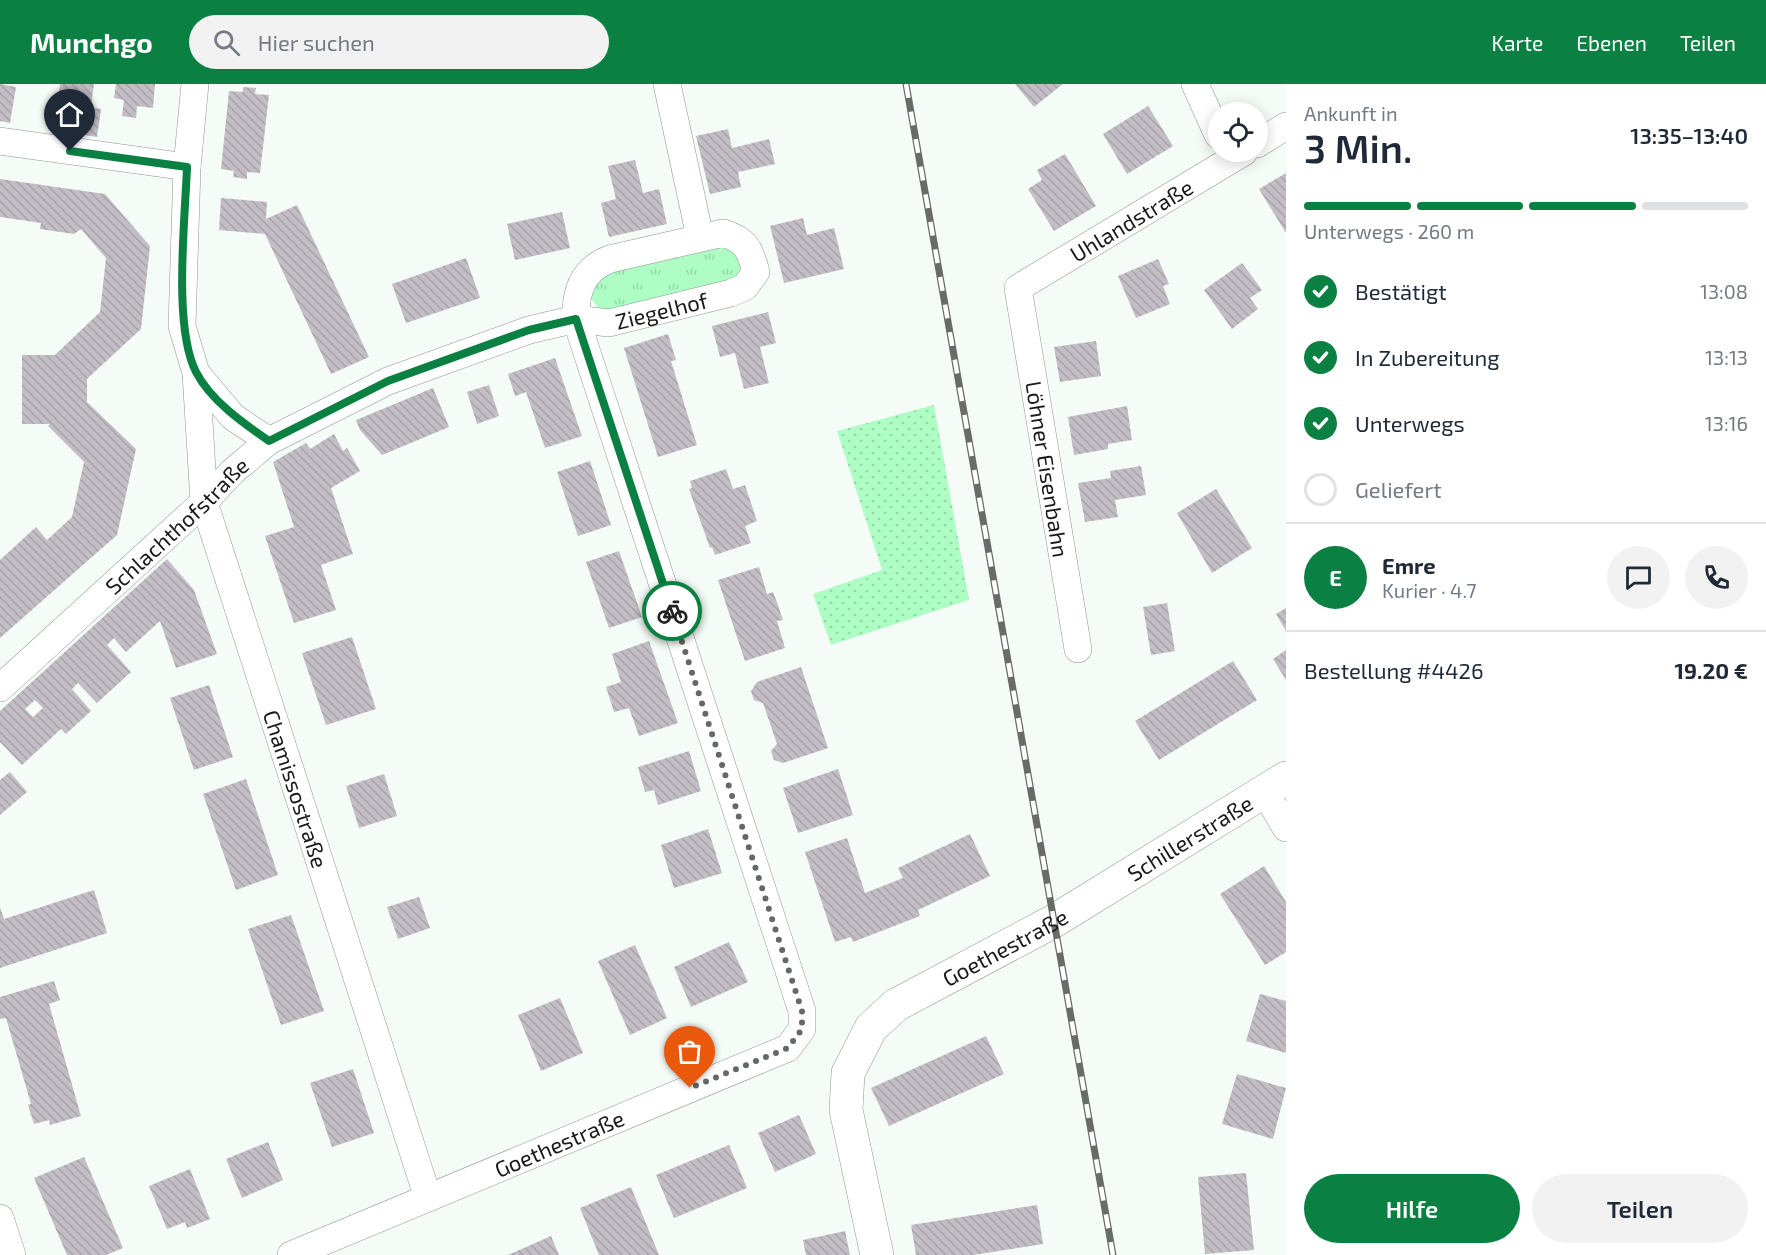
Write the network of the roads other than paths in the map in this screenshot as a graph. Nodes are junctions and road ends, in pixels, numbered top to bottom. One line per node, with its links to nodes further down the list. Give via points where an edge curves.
1 (195, 84): 9 (street, Chamissostraße)
2 (667, 84): 10 (street)
3 (1195, 84): 4 (street)
4 (1208, 113)
5 (1286, 126): 6 (street)
6 (1268, 137)
7 (0, 141): 9 (street)
8 (1222, 162): 11 (street, Uhlandstraße)
9 (187, 167): 13 (street, Chamissostraße, via 182,326)
10 (700, 237): 12 (street, Ziegelhof, via 596,265 579,287); 12 (street, Ziegelhof, via 723,233 740,238 752,254 756,272 745,286 731,293 609,323)
11 (1018, 288): 16 (street, Löhner Eisenbahn)
12 (576, 319): 14 (street, Schlachthofstraße, via 529,330 388,381); 21 (street, Goethestraße, via 802,1011 802,1029 788,1048)
13 (196, 373): 14 (street, Chamissostraße, via 233,417); 15 (street, Chamissostraße)
14 (269, 441): 15 (street, Schlachthofstraße)
15 (204, 502): 17 (street, Schlachthofstraße); 21 (street, Chamissostraße)
16 (1078, 649)
17 (0, 688)
18 (1275, 785): 19 (street); 20 (main road, Schillerstraße)
19 (1286, 828)
20 (1092, 898): 25 (main road, Goethestraße, via 896,1005 871,1028 848,1073 846,1110)
21 (428, 1198): 24 (street, Goethestraße)
22 (0, 1218): 23 (street)
23 (12, 1255)
24 (291, 1255)
25 (877, 1255)

